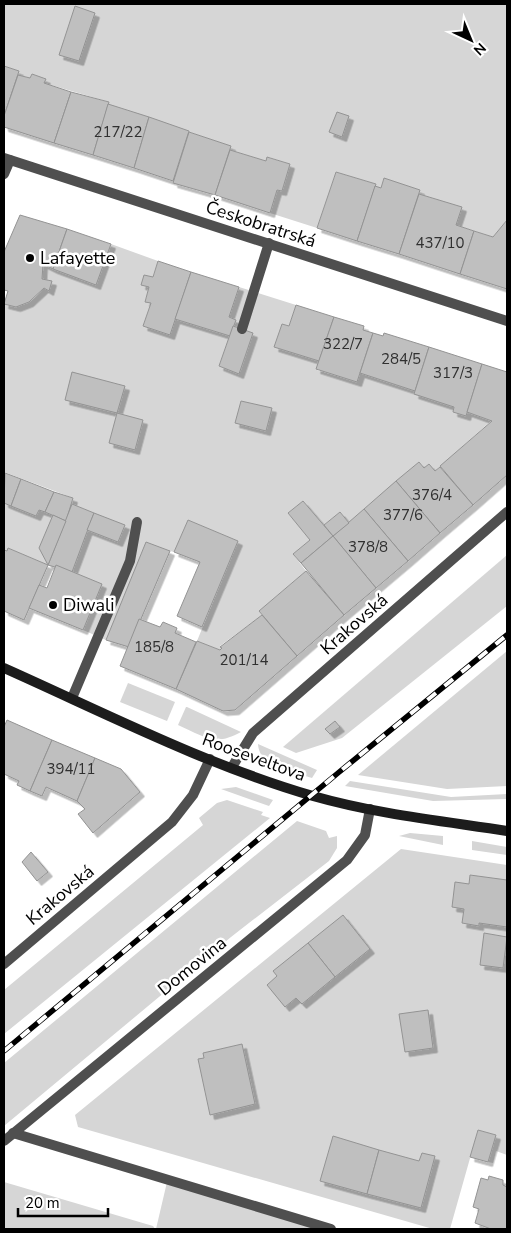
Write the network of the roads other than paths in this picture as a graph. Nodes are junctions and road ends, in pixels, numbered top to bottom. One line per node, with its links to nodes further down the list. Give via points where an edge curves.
1 (7, 159): 2 (street); 3 (street, Českobratrská)
2 (4, 174)
3 (269, 244): 4 (street, Českobratrská); 5 (street)
4 (507, 321)
5 (242, 329)
6 (507, 512): 11 (street, Krakovská, via 253,733)
7 (138, 522): 9 (street, via 130,561)
8 (4, 668): 9 (street, Rooseveltova)
9 (72, 698): 10 (street, Rooseveltova)
10 (210, 759): 11 (street, Rooseveltova); 14 (street, Krakovská, via 193,795 172,822)
11 (232, 767): 12 (street, Rooseveltova, via 312,795)
12 (370, 809): 13 (street, Rooseveltova); 15 (street, Domovina, via 365,836 347,860)
13 (507, 831)
14 (4, 964)
15 (12, 1133): 16 (street, Domovina); 17 (street)
16 (4, 1141)
17 (331, 1229)

